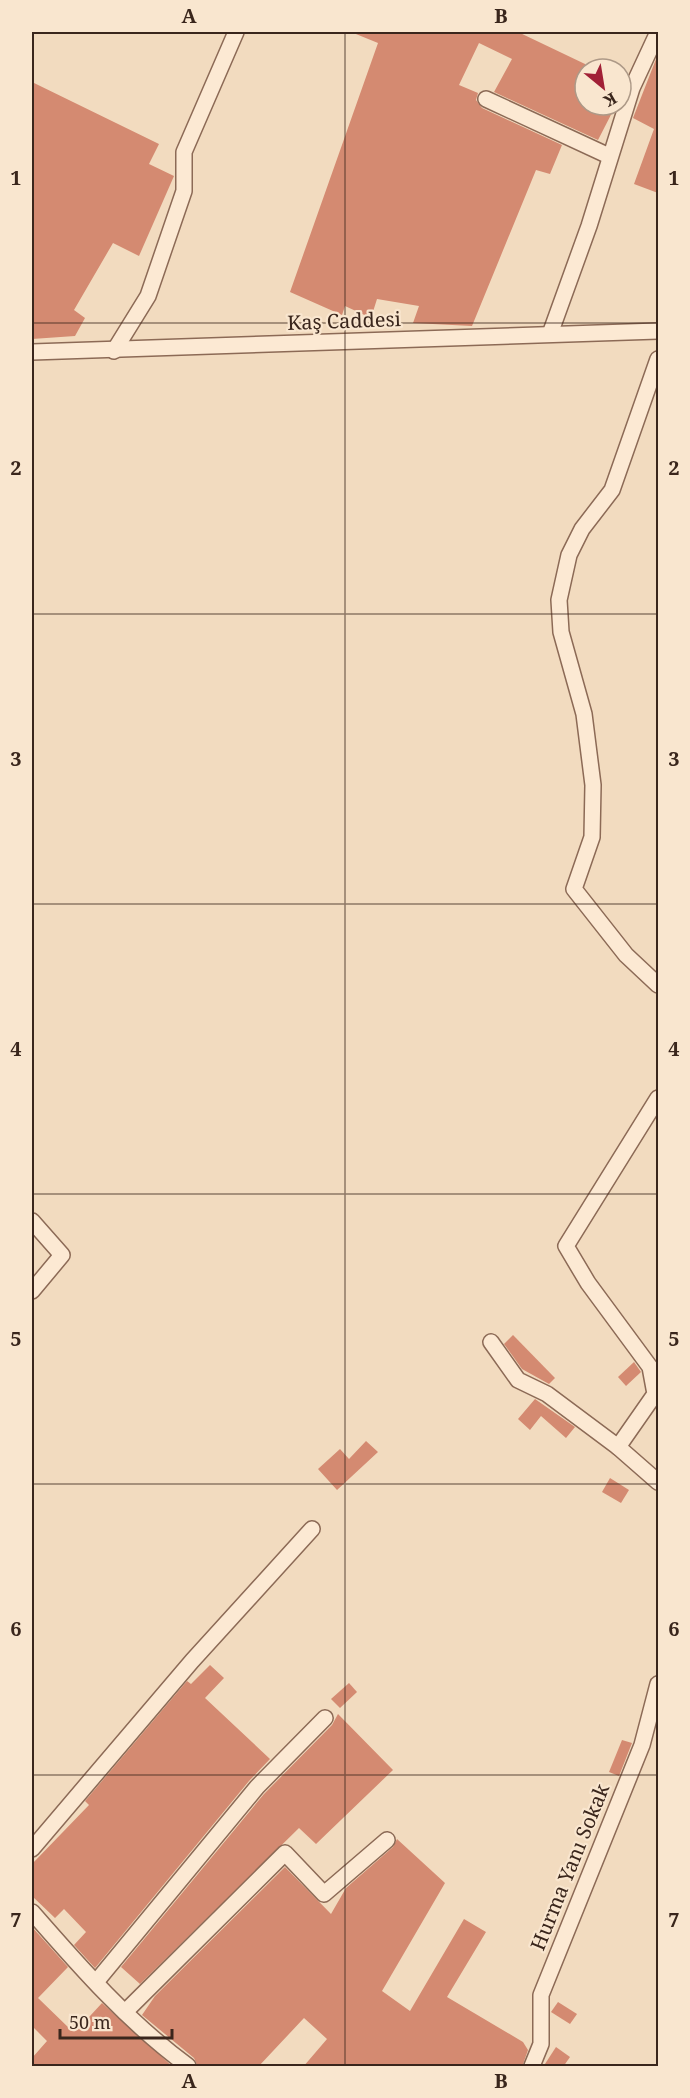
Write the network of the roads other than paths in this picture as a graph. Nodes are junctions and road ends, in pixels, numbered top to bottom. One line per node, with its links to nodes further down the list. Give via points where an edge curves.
1 (236, 32): 7 (street, via 184,152 184,191 148,296)
2 (658, 32): 4 (street, via 632,88)
3 (486, 99): 4 (street)
4 (609, 156): 6 (street, via 589,226)
5 (658, 332): 6 (street, Kaş Caddesi)
6 (550, 334): 7 (street, Kaş Caddesi)
7 (114, 351): 8 (street, Kaş Caddesi)
8 (32, 352)
9 (658, 359): 10 (street, via 612,490 582,529 569,555 559,600 561,632 584,714 593,785 592,837 574,889 626,955)
10 (658, 985)
11 (658, 1098): 15 (street, via 566,1246 588,1283 650,1367 655,1394)
12 (32, 1221): 13 (street, via 62,1255)
13 (32, 1291)
14 (491, 1342): 15 (street, via 518,1380 547,1394)
15 (618, 1447): 16 (street)
16 (658, 1482)
17 (312, 1529): 21 (street, via 192,1661)
18 (658, 1684): 26 (street, Hurma Yanı Sokak, via 642,1745 541,1995 541,2044)
19 (325, 1718): 23 (street, via 257,1787)
20 (387, 1840): 24 (street, via 324,1894 285,1853)
21 (32, 1849)
22 (32, 1912): 23 (street)
23 (96, 1982): 24 (street)
24 (125, 2012): 25 (street)
25 (188, 2067)
26 (532, 2067)

